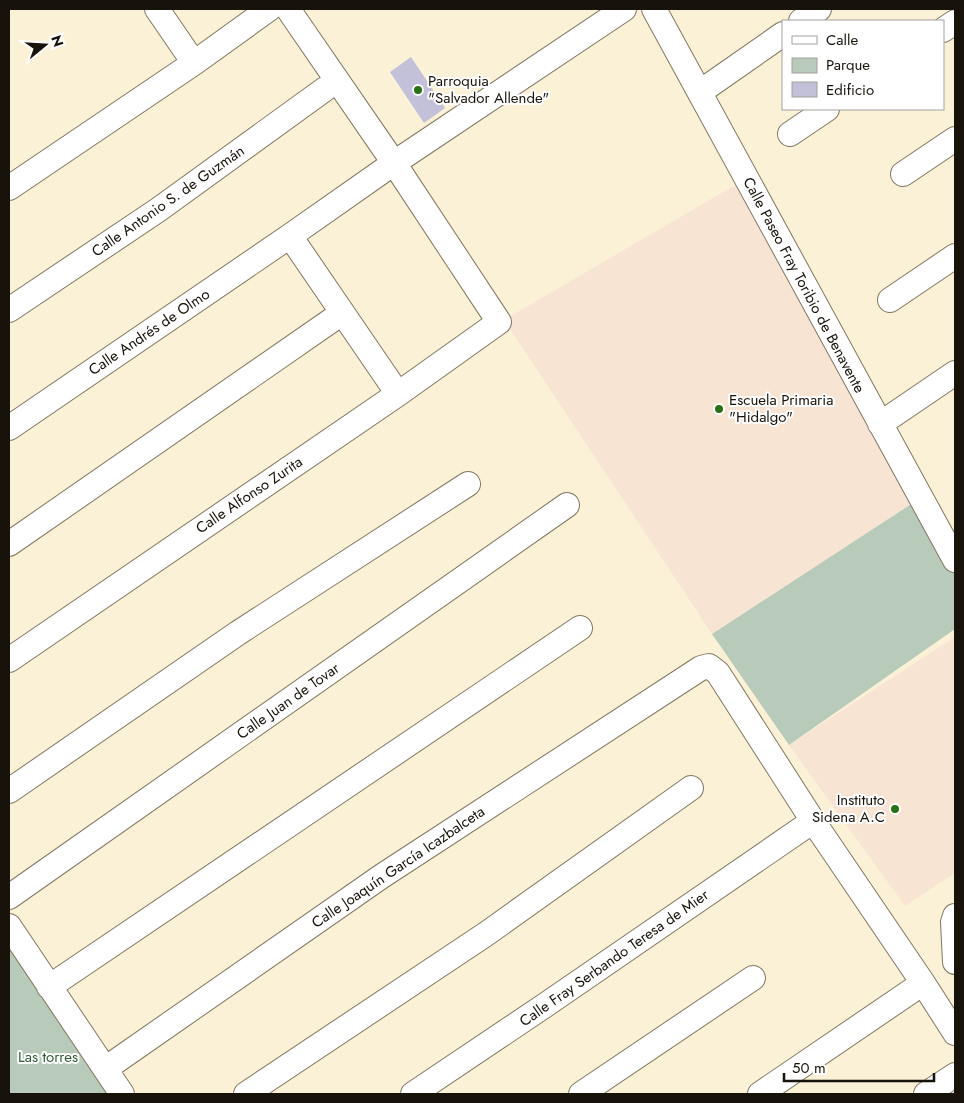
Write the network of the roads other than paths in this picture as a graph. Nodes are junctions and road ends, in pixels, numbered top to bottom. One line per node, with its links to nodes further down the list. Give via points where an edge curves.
1 (157, 9): 11 (street)
2 (269, 9): 11 (street)
3 (288, 9): 17 (street)
4 (624, 9): 17 (street, Calle Andrés de Olmo)
5 (654, 9): 13 (street, Calle Paseo Fray Toribio de Benavente)
6 (818, 9): 7 (street)
7 (802, 20)
8 (955, 22): 9 (street)
9 (944, 29)
10 (782, 35): 13 (street)
11 (194, 63): 19 (street)
12 (325, 89): 23 (street, Calle Antonio S. de Guzmán, via 158,210)
13 (700, 92): 27 (street, Calle Paseo Fray Toribio de Benavente)
14 (826, 110): 15 (street)
15 (790, 134)
16 (955, 138): 18 (street)
17 (394, 163): 20 (street, Calle Andrés de Olmo); 26 (street, Calle Alfonso Zurita, via 499,322)
18 (903, 174)
19 (9, 188)
20 (290, 236): 24 (street); 28 (street, Calle Andrés de Olmo)
21 (955, 256): 22 (street)
22 (890, 300)
23 (9, 310)
24 (342, 313): 26 (street); 31 (street)
25 (955, 373): 27 (street)
26 (398, 394): 34 (street, Calle Alfonso Zurita)
27 (880, 424): 32 (street, Calle Paseo Fray Toribio de Benavente)
28 (9, 428)
29 (468, 484): 36 (street, via 238,633)
30 (567, 505): 38 (street, Calle Juan de Tovar)
31 (9, 544)
32 (955, 560)
33 (580, 628): 44 (street)
34 (9, 660)
35 (691, 788): 49 (street, via 486,934)
36 (9, 791)
37 (813, 820): 43 (street); 46 (street, Calle Joaquín García Icazbalceta, via 718,673 709,666 700,668 382,876); 50 (street, Calle Fray Serbando Teresa de Mier)
38 (9, 897)
39 (955, 916): 41 (street)
40 (9, 926): 44 (street)
41 (955, 962)
42 (753, 978): 51 (street)
43 (923, 983): 45 (street); 52 (street)
44 (49, 986): 46 (street)
45 (955, 1033)
46 (105, 1069): 48 (street)
47 (955, 1075): 53 (street)
48 (122, 1094)
49 (246, 1094)
50 (413, 1094)
51 (581, 1094)
52 (760, 1094)
53 (926, 1094)

